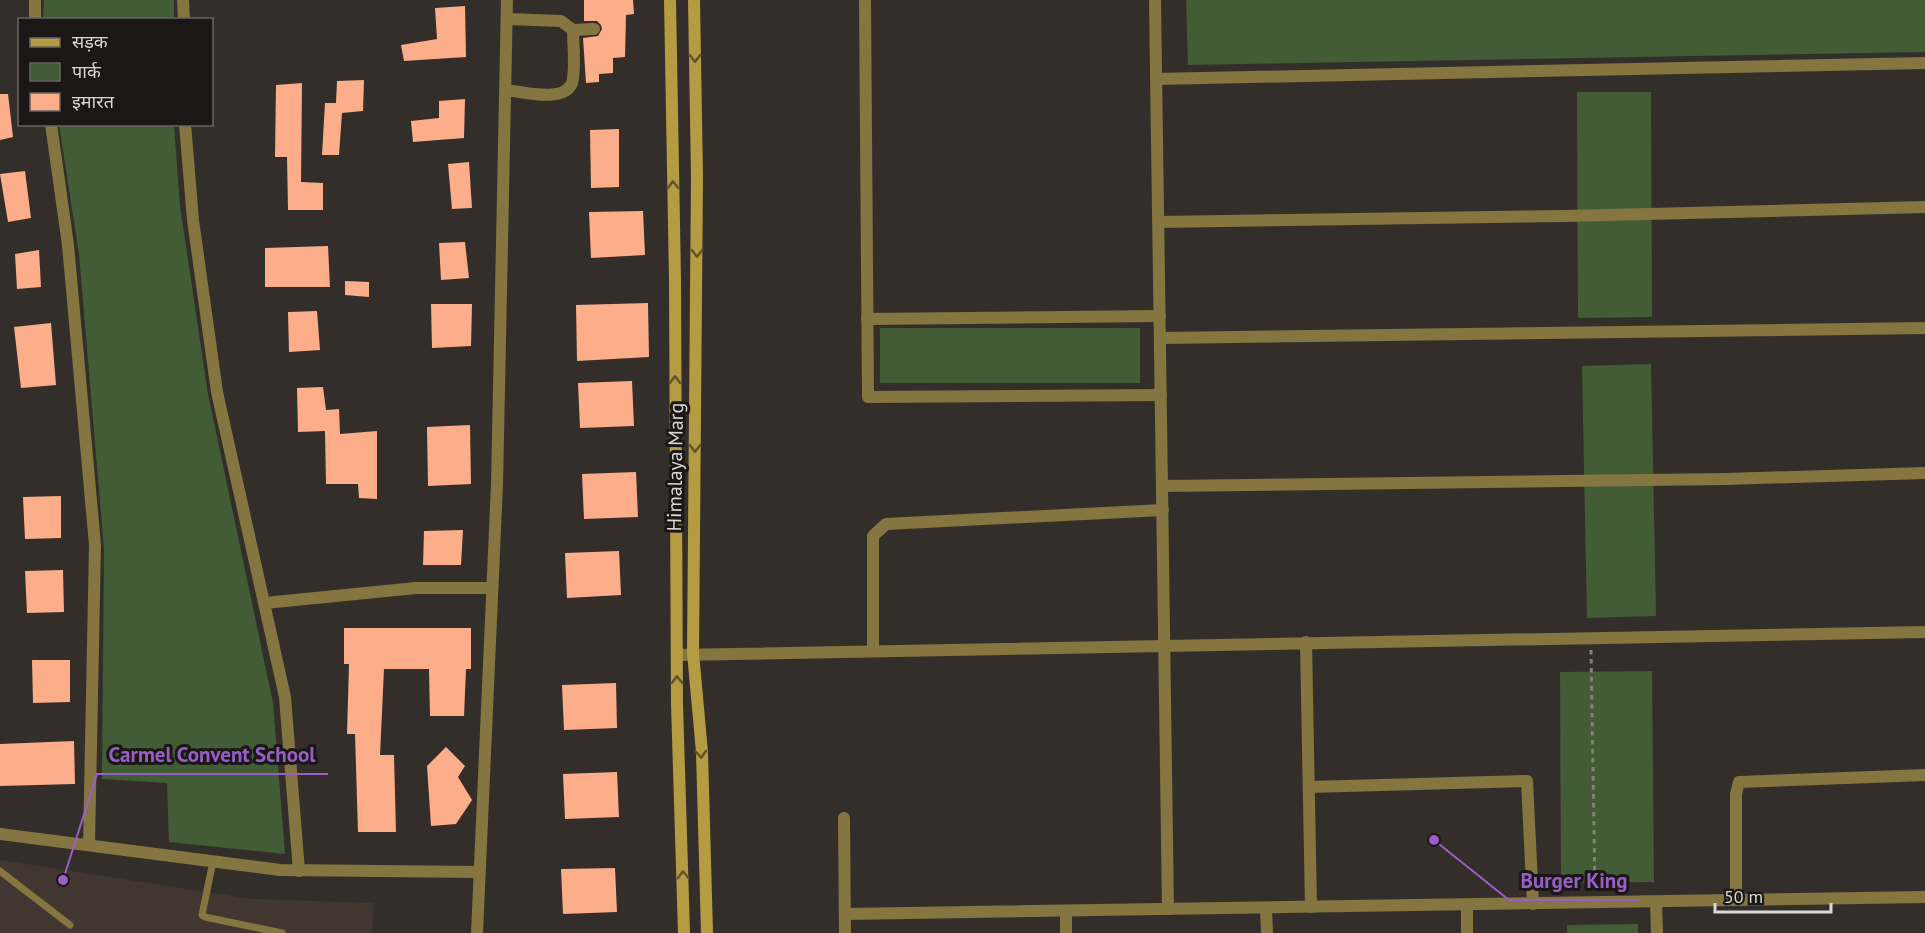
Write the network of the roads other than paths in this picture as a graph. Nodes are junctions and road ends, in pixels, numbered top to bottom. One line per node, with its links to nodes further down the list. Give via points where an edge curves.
1 (35, 0): 8 (street)
2 (183, 0): 9 (street)
3 (507, 0): 10 (street)
4 (670, 0): 35 (main road, Himalaya Marg, one-way to 4)
5 (694, 0): 34 (main road, Himalaya Marg, one-way to 34, via 697,176)
6 (866, 0): 21 (street)
7 (1155, 0): 14 (street)
8 (35, 18)
9 (184, 18)
10 (507, 19): 12 (street, via 561,21); 15 (street)
11 (594, 29): 12 (street)
12 (573, 30): 15 (street, via 573,81 565,92 559,95)
13 (1925, 63): 14 (street)
14 (1156, 79): 19 (street)
15 (506, 90): 28 (street)
16 (51, 126): 40 (street, via 68,245 95,545)
17 (185, 126): 29 (street, via 193,220 217,392)
18 (1925, 207): 19 (street)
19 (1158, 222): 20 (street)
20 (1160, 316): 21 (street); 23 (street)
21 (867, 319): 24 (street, via 868,397)
22 (1925, 328): 23 (street)
23 (1160, 338): 24 (street)
24 (1161, 395): 26 (street)
25 (1925, 473): 26 (street)
26 (1162, 486): 27 (street)
27 (1162, 510): 32 (street); 33 (street, via 886,525 873,536)
28 (492, 588): 29 (street, via 416,588); 44 (street)
29 (265, 603): 42 (street, via 285,696)
30 (1925, 632): 31 (street)
31 (1306, 642): 32 (street); 37 (street)
32 (1164, 645): 33 (street); 52 (street)
33 (873, 650): 34 (street)
34 (693, 653): 35 (street); 59 (main road, Himalaya Marg, one-way to 59, via 702,752)
35 (677, 655): 58 (main road, Himalaya Marg, one-way to 35)
36 (1925, 775): 46 (street, via 1739,782)
37 (1309, 787): 48 (street, via 1527,781); 50 (street)
38 (844, 818): 54 (street)
39 (0, 834): 40 (street)
40 (89, 844): 41 (street)
41 (213, 861): 42 (street); 56 (lane, via 202,915)
42 (299, 870): 44 (street)
43 (0, 872): 55 (lane)
44 (480, 872): 57 (street)
45 (1925, 897): 46 (street)
46 (1736, 900): 47 (street)
47 (1656, 902): 48 (street); 64 (street)
48 (1533, 904): 49 (street)
49 (1467, 905): 50 (street); 63 (street)
50 (1311, 907): 51 (street)
51 (1266, 908): 52 (street); 62 (street)
52 (1168, 909): 53 (street)
53 (1066, 911): 54 (street); 61 (street)
54 (845, 914): 60 (street)
55 (69, 925)
56 (282, 933)
57 (477, 933)
58 (684, 933)
59 (707, 933)
60 (845, 933)
61 (1066, 933)
62 (1266, 933)
63 (1467, 933)
64 (1657, 933)

